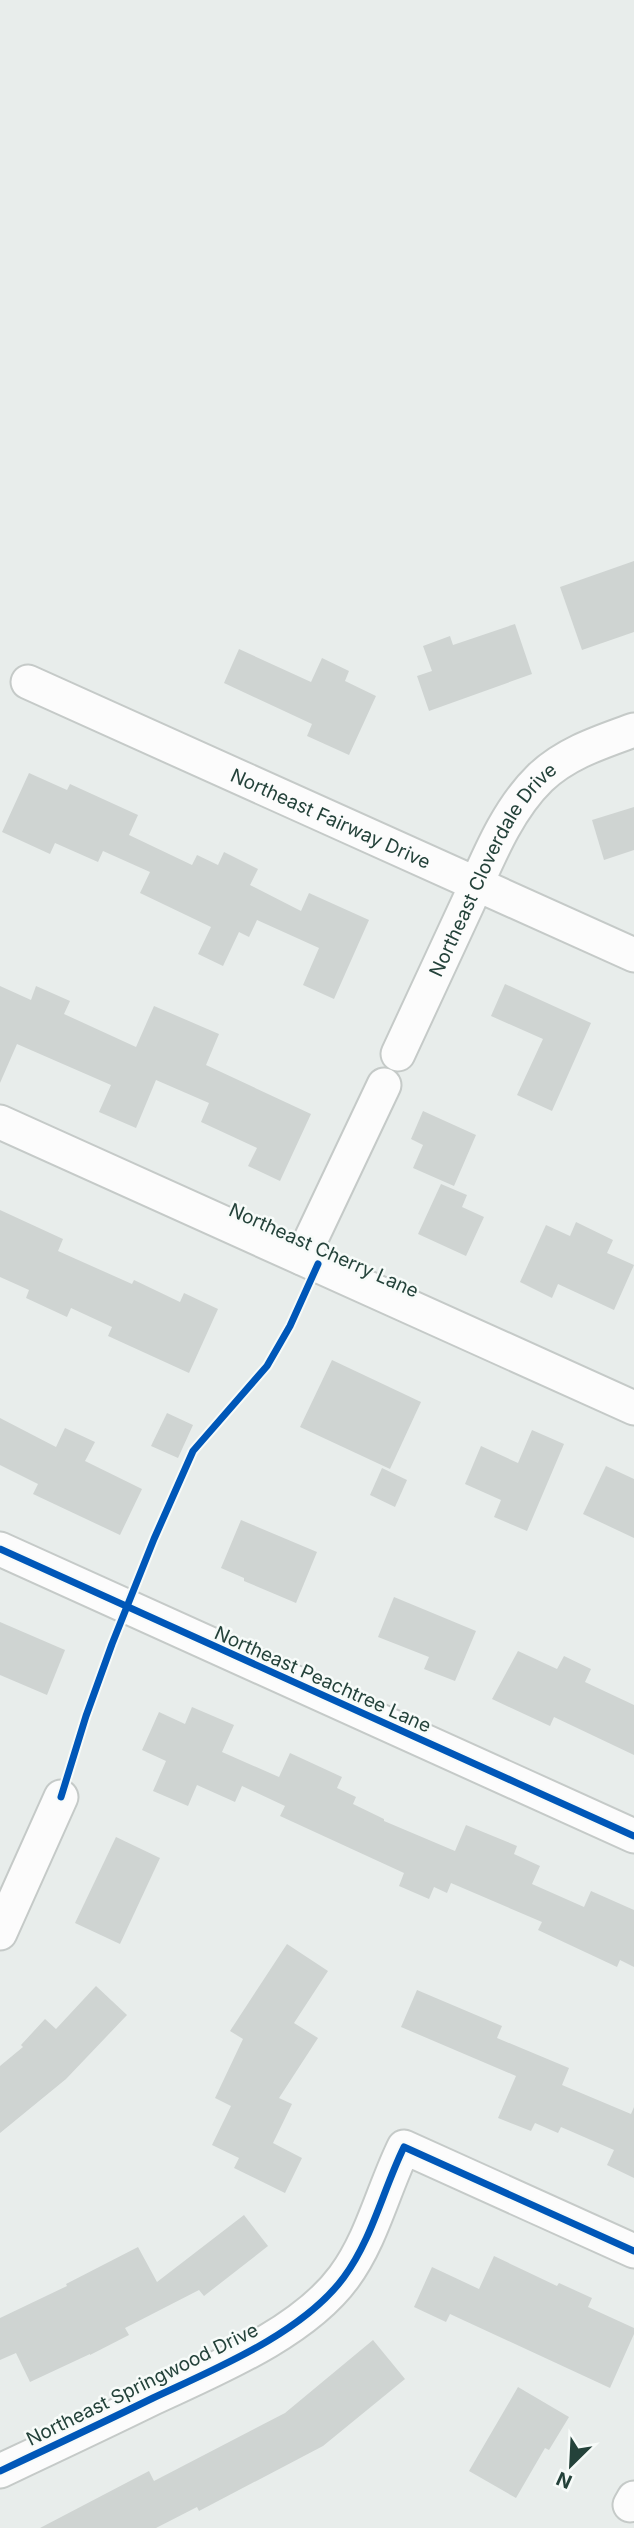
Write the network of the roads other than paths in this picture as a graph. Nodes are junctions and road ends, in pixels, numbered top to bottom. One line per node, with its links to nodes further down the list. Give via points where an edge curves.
1 (28, 681): 3 (street, Northeast Fairway Drive)
2 (634, 730): 3 (street, Northeast Cloverdale Drive, via 582,750 538,779 498,838)
3 (477, 883): 4 (street, Northeast Fairway Drive); 5 (street, Northeast Cloverdale Drive)
4 (634, 955)
5 (398, 1054)
6 (384, 1085): 8 (street)
7 (0, 1122): 8 (street, Northeast Cherry Lane)
8 (310, 1261): 9 (street, Northeast Cherry Lane)
9 (634, 1408)
10 (0, 1549): 12 (street, Northeast Peachtree Lane)
11 (61, 1797): 13 (street)
12 (634, 1836)
13 (0, 1933)
14 (634, 2251): 15 (street, Northeast Springwood Drive, via 404,2147 363,2246 343,2278 318,2304 237,2359)
15 (0, 2471)

